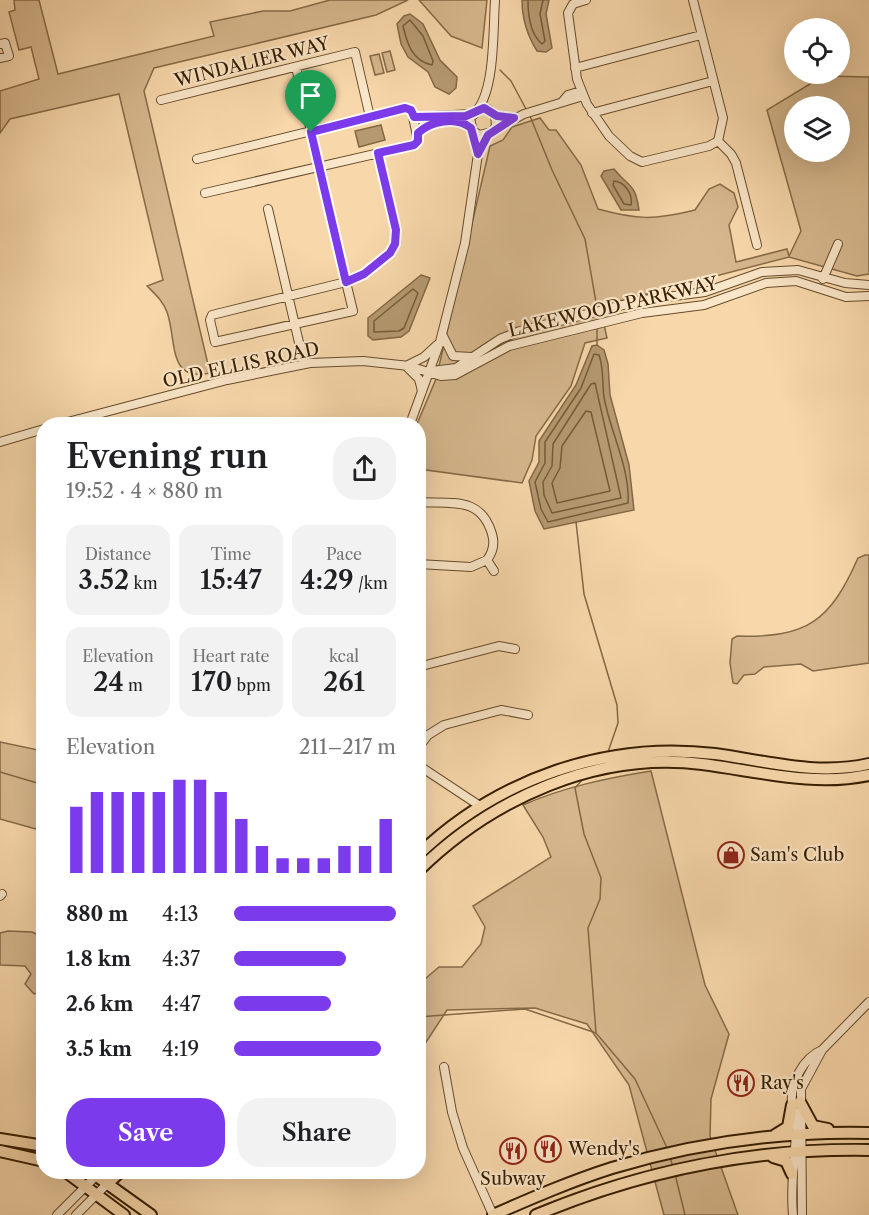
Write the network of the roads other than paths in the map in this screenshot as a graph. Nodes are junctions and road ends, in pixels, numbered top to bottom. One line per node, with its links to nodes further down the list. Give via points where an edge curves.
1 (495, 0): 10 (street)
2 (586, 0): 8 (street, via 573,4 568,13)
3 (693, 0): 4 (street)
4 (701, 35): 8 (street); 9 (street)
5 (0, 44): 6 (street, via 5,43 9,56)
6 (0, 58)
7 (296, 67): 12 (street, WINDALIER WAY); 16 (street, WINDALIER WAY, via 355,52); 20 (street)
8 (575, 68): 11 (street)
9 (713, 81): 14 (street); 23 (street, via 723,121)
10 (488, 85): 13 (street); 15 (street)
11 (582, 94): 14 (street); 18 (street, via 568,95 562,101)
12 (161, 100)
13 (475, 112): 15 (street, via 488,109); 17 (street); 19 (street)
14 (592, 113): 23 (street, via 630,156 642,162)
15 (494, 114): 18 (street); 21 (street)
16 (370, 117): 17 (street, via 405,108); 20 (street)
17 (414, 117): 22 (street)
18 (514, 118): 21 (street)
19 (471, 129): 21 (street, via 479,135); 22 (street, via 459,122 448,122 427,126); 25 (street)
20 (311, 132): 26 (street); 27 (street)
21 (491, 132): 25 (street)
22 (418, 133): 24 (street, via 414,145)
23 (718, 141): 31 (street, via 736,163)
24 (378, 153): 27 (street); 33 (street, via 396,230 395,244 364,274)
25 (478, 154): 39 (street, via 465,243)
26 (197, 159)
27 (320, 167): 28 (street); 33 (street)
28 (205, 193)
29 (268, 209): 36 (street)
30 (838, 244): 32 (street)
31 (757, 245)
32 (824, 276): 34 (street, LAKEWOOD PARKWAY); 35 (street); 40 (street, LAKEWOOD PARKWAY, via 798,270 762,272 705,292 643,300 520,331)
33 (346, 282): 36 (street); 38 (street, via 353,311)
34 (869, 285)
35 (820, 287): 37 (street, LAKEWOOD PARKWAY, via 846,297); 43 (street, LAKEWOOD PARKWAY, via 796,282 766,283 704,305 642,312 509,346 455,375 441,376)
36 (289, 296): 38 (street); 38 (street, via 212,315 214,342)
37 (869, 296)
38 (295, 324): 41 (street)
39 (441, 338): 40 (street, via 453,356); 42 (street, via 424,357); 43 (street)
40 (474, 357): 43 (street, LAKEWOOD PARKWAY, via 452,369)
41 (304, 364): 42 (street, OLD ELLIS ROAD, via 352,360); 45 (street, OLD ELLIS ROAD)
42 (404, 366): 43 (street, OLD ELLIS ROAD); 44 (street, via 417,376)
43 (430, 371): 44 (street)
44 (423, 393): 46 (street)
45 (87, 417)
46 (413, 417)
47 (36, 431): 48 (street)
48 (0, 442)
49 (426, 503): 50 (street, via 469,506 484,514 494,540)
50 (487, 561): 51 (street, via 471,567); 52 (street)
51 (426, 564)
52 (494, 571)
53 (515, 649): 54 (street, via 500,646)
54 (426, 665)
55 (528, 715): 56 (street, via 501,710 444,725)
56 (426, 738)
57 (869, 764): 60 (main road, via 838,769 804,768 717,754 641,753 556,771)
58 (426, 770): 60 (street)
59 (869, 776): 62 (main road, via 804,780 669,762 602,770 558,781 509,802 465,830)
60 (480, 806): 61 (main road)
61 (426, 849)
62 (426, 864)
63 (869, 1002): 65 (street, via 822,1050 802,1077)
64 (444, 1068): 88 (street, via 463,1148)
65 (796, 1103): 66 (main road, via 816,1128 849,1128); 67 (street); 68 (main road, via 783,1132)
66 (865, 1133): 67 (main road)
67 (799, 1135): 68 (main road); 73 (street)
68 (756, 1138): 88 (main road, via 640,1161 571,1183)
69 (0, 1139): 70 (main road)
70 (36, 1145)
71 (869, 1150): 73 (main road)
72 (0, 1151): 75 (main road)
73 (797, 1152): 74 (main road); 76 (street); 91 (street)
74 (757, 1155): 76 (main road, via 781,1159 790,1166); 89 (main road, via 645,1177)
75 (36, 1159)
76 (792, 1174): 90 (street)
77 (77, 1179): 82 (main road)
78 (91, 1179): 82 (street)
79 (103, 1179): 81 (main road)
80 (112, 1179): 81 (main road)
81 (108, 1183): 83 (street); 87 (main road)
82 (86, 1185): 83 (main road); 84 (street)
83 (97, 1194): 85 (street); 86 (main road)
84 (57, 1215)
85 (76, 1215)
86 (124, 1215)
87 (151, 1215)
88 (493, 1215)
89 (536, 1215)
90 (793, 1215)
91 (802, 1215)

